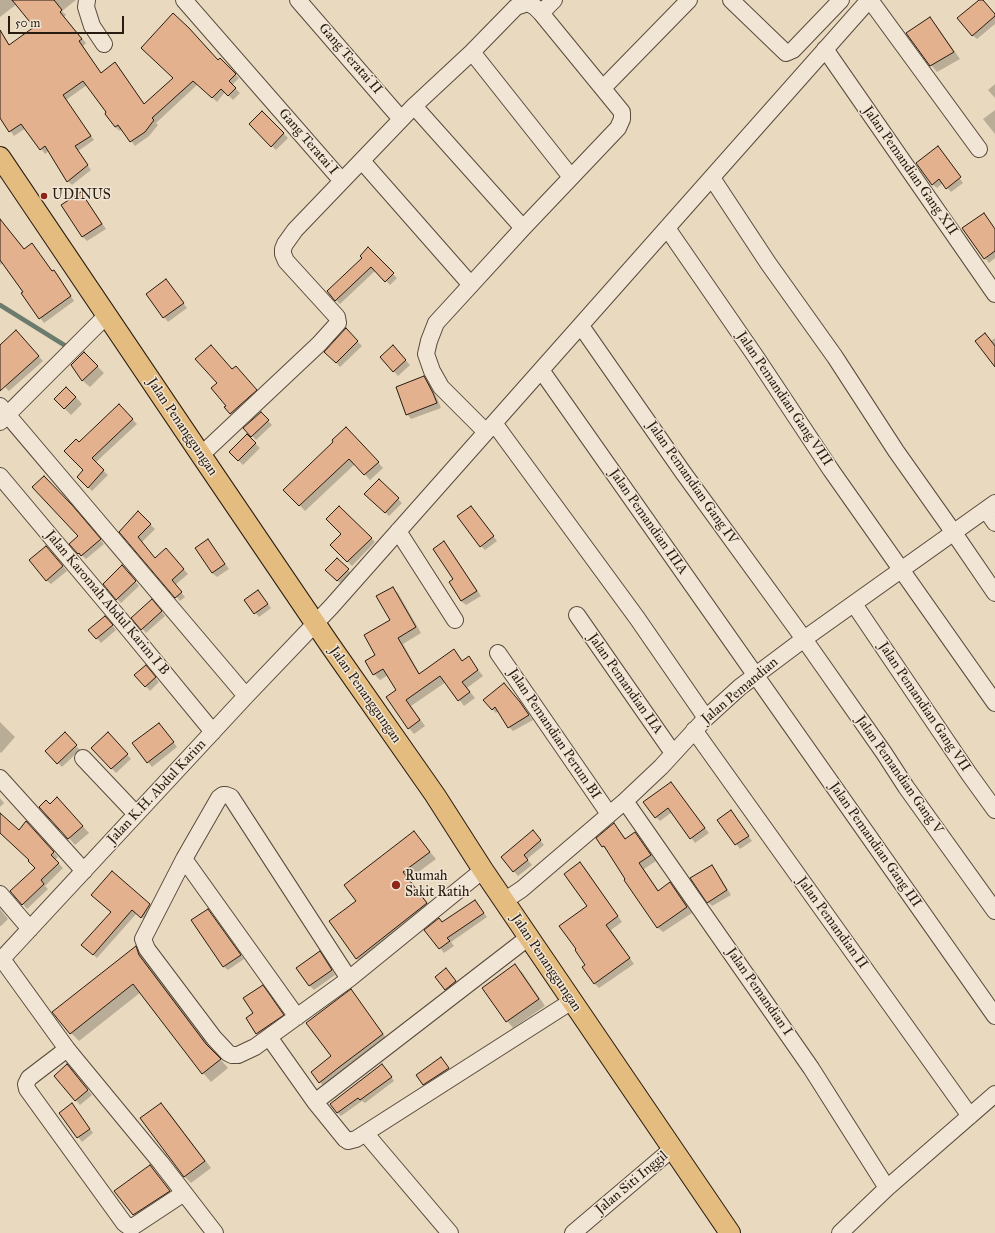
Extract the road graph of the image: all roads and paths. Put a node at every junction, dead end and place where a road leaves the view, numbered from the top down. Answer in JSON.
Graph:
{"nodes":[{"id":1,"x":87,"y":0,"type":"edge"},
{"id":2,"x":184,"y":0,"type":"edge"},
{"id":3,"x":298,"y":0,"type":"edge"},
{"id":4,"x":554,"y":0,"type":"edge"},
{"id":5,"x":689,"y":0,"type":"edge"},
{"id":6,"x":731,"y":0,"type":"edge"},
{"id":7,"x":841,"y":0,"type":"edge"},
{"id":8,"x":870,"y":0,"type":"edge"},
{"id":9,"x":541,"y":13,"type":"junction"},
{"id":10,"x":104,"y":44,"type":"dead end"},
{"id":11,"x":825,"y":49,"type":"junction"},
{"id":12,"x":472,"y":52,"type":"junction"},
{"id":13,"x":603,"y":88,"type":"junction"},
{"id":14,"x":414,"y":106,"type":"junction"},
{"id":15,"x":401,"y":119,"type":"junction"},
{"id":16,"x":979,"y":149,"type":"dead end"},
{"id":17,"x":0,"y":157,"type":"edge"},
{"id":18,"x":362,"y":161,"type":"junction"},
{"id":19,"x":571,"y":177,"type":"junction"},
{"id":20,"x":712,"y":178,"type":"junction"},
{"id":21,"x":342,"y":181,"type":"junction"},
{"id":22,"x":523,"y":228,"type":"junction"},
{"id":23,"x":667,"y":228,"type":"junction"},
{"id":24,"x":471,"y":285,"type":"junction"},
{"id":25,"x":995,"y":294,"type":"edge"},
{"id":26,"x":107,"y":315,"type":"junction"},
{"id":27,"x":581,"y":326,"type":"junction"},
{"id":28,"x":541,"y":370,"type":"junction"},
{"id":29,"x":2,"y":414,"type":"edge"},
{"id":30,"x":490,"y":428,"type":"junction"},
{"id":31,"x":201,"y":455,"type":"junction"},
{"id":32,"x":0,"y":476,"type":"edge"},
{"id":33,"x":990,"y":507,"type":"edge"},
{"id":34,"x":995,"y":523,"type":"edge"},
{"id":35,"x":398,"y":531,"type":"junction"},
{"id":36,"x":954,"y":533,"type":"junction"},
{"id":37,"x":901,"y":570,"type":"junction"},
{"id":38,"x":995,"y":592,"type":"edge"},
{"id":39,"x":854,"y":604,"type":"junction"},
{"id":40,"x":577,"y":615,"type":"dead end"},
{"id":41,"x":455,"y":620,"type":"dead end"},
{"id":42,"x":316,"y":624,"type":"junction"},
{"id":43,"x":804,"y":639,"type":"junction"},
{"id":44,"x":498,"y":653,"type":"dead end"},
{"id":45,"x":756,"y":675,"type":"junction"},
{"id":46,"x":246,"y":696,"type":"junction"},
{"id":47,"x":995,"y":703,"type":"edge"},
{"id":48,"x":706,"y":718,"type":"junction"},
{"id":49,"x":694,"y":730,"type":"junction"},
{"id":50,"x":213,"y":732,"type":"junction"},
{"id":51,"x":673,"y":753,"type":"junction"},
{"id":52,"x":82,"y":758,"type":"dead end"},
{"id":53,"x":0,"y":778,"type":"edge"},
{"id":54,"x":625,"y":801,"type":"junction"},
{"id":55,"x":995,"y":810,"type":"edge"},
{"id":56,"x":136,"y":814,"type":"junction"},
{"id":57,"x":609,"y":814,"type":"junction"},
{"id":58,"x":184,"y":859,"type":"junction"},
{"id":59,"x":483,"y":870,"type":"junction"},
{"id":60,"x":84,"y":871,"type":"junction"},
{"id":61,"x":0,"y":894,"type":"edge"},
{"id":62,"x":504,"y":901,"type":"junction"},
{"id":63,"x":995,"y":911,"type":"edge"},
{"id":64,"x":30,"y":929,"type":"junction"},
{"id":65,"x":529,"y":937,"type":"junction"},
{"id":66,"x":1,"y":960,"type":"edge"},
{"id":67,"x":349,"y":979,"type":"junction"},
{"id":68,"x":572,"y":1001,"type":"junction"},
{"id":69,"x":995,"y":1016,"type":"edge"},
{"id":70,"x":297,"y":1017,"type":"junction"},
{"id":71,"x":270,"y":1037,"type":"junction"},
{"id":72,"x":67,"y":1049,"type":"junction"},
{"id":73,"x":995,"y":1094,"type":"edge"},
{"id":74,"x":315,"y":1102,"type":"junction"},
{"id":75,"x":970,"y":1116,"type":"junction"},
{"id":76,"x":366,"y":1134,"type":"junction"},
{"id":77,"x":672,"y":1149,"type":"junction"},
{"id":78,"x":887,"y":1188,"type":"junction"},
{"id":79,"x":184,"y":1193,"type":"junction"},
{"id":80,"x":215,"y":1233,"type":"edge"},
{"id":81,"x":450,"y":1233,"type":"edge"},
{"id":82,"x":573,"y":1233,"type":"edge"},
{"id":83,"x":730,"y":1233,"type":"edge"},
{"id":84,"x":840,"y":1233,"type":"edge"}],
"edges":[{"from":1,"to":10,"type":"street"},
{"from":2,"to":21,"type":"street","name":"Gang Teratai I"},
{"from":3,"to":15,"type":"street","name":"Gang Teratai II"},
{"from":4,"to":9,"type":"street"},
{"from":5,"to":13,"type":"street"},
{"from":6,"to":7,"type":"street"},
{"from":8,"to":11,"type":"street","name":"Jalan K.H. Abdul Karim"},
{"from":8,"to":16,"type":"street"},
{"from":9,"to":12,"type":"street"},
{"from":9,"to":13,"type":"street"},
{"from":11,"to":20,"type":"street","name":"Jalan K.H. Abdul Karim"},
{"from":11,"to":25,"type":"street","name":"Jalan Pemandian Gang XII"},
{"from":12,"to":14,"type":"street"},
{"from":12,"to":19,"type":"street"},
{"from":13,"to":19,"type":"street"},
{"from":14,"to":15,"type":"street"},
{"from":14,"to":22,"type":"street"},
{"from":15,"to":18,"type":"street"},
{"from":17,"to":26,"type":"main road","name":"Jalan Penanggungan"},
{"from":18,"to":21,"type":"street"},
{"from":18,"to":24,"type":"street"},
{"from":19,"to":22,"type":"street"},
{"from":20,"to":23,"type":"street","name":"Jalan K.H. Abdul Karim"},
{"from":20,"to":36,"type":"street"},
{"from":21,"to":31,"type":"street","name":"Gang Teratai I"},
{"from":22,"to":24,"type":"street"},
{"from":23,"to":27,"type":"street","name":"Jalan K.H. Abdul Karim"},
{"from":23,"to":37,"type":"street","name":"Jalan Pemandian Gang VIII"},
{"from":24,"to":30,"type":"street"},
{"from":26,"to":29,"type":"street"},
{"from":26,"to":31,"type":"main road","name":"Jalan Penanggungan"},
{"from":27,"to":28,"type":"street","name":"Jalan K.H. Abdul Karim"},
{"from":27,"to":43,"type":"street","name":"Jalan Pemandian Gang IV"},
{"from":28,"to":30,"type":"street","name":"Jalan K.H. Abdul Karim"},
{"from":28,"to":45,"type":"street","name":"Jalan Pemandian IIIA"},
{"from":29,"to":46,"type":"street"},
{"from":30,"to":35,"type":"street","name":"Jalan K.H. Abdul Karim"},
{"from":30,"to":48,"type":"street"},
{"from":31,"to":42,"type":"main road","name":"Jalan Penanggungan"},
{"from":32,"to":50,"type":"street","name":"Jalan Karomah Abdul Karim I B"},
{"from":33,"to":34,"type":"street"},
{"from":33,"to":36,"type":"street","name":"Jalan Pemandian"},
{"from":35,"to":41,"type":"street"},
{"from":35,"to":42,"type":"street","name":"Jalan K.H. Abdul Karim"},
{"from":36,"to":37,"type":"street","name":"Jalan Pemandian"},
{"from":36,"to":38,"type":"street"},
{"from":37,"to":39,"type":"street","name":"Jalan Pemandian"},
{"from":37,"to":47,"type":"street","name":"Jalan Pemandian Gang VIII"},
{"from":39,"to":43,"type":"street","name":"Jalan Pemandian"},
{"from":39,"to":55,"type":"street","name":"Jalan Pemandian Gang VII"},
{"from":40,"to":51,"type":"street","name":"Jalan Pemandian IIA"},
{"from":42,"to":46,"type":"street","name":"Jalan K.H. Abdul Karim"},
{"from":42,"to":59,"type":"main road","name":"Jalan Penanggungan"},
{"from":43,"to":45,"type":"street","name":"Jalan Pemandian"},
{"from":43,"to":63,"type":"street","name":"Jalan Pemandian Gang V"},
{"from":44,"to":57,"type":"street","name":"Jalan Pemandian Perum BI"},
{"from":45,"to":48,"type":"street","name":"Jalan Pemandian"},
{"from":45,"to":69,"type":"street","name":"Jalan Pemandian Gang III"},
{"from":46,"to":50,"type":"street","name":"Jalan K.H. Abdul Karim"},
{"from":48,"to":49,"type":"street","name":"Jalan Pemandian"},
{"from":49,"to":51,"type":"street","name":"Jalan Pemandian"},
{"from":49,"to":75,"type":"street","name":"Jalan Pemandian II"},
{"from":50,"to":56,"type":"street","name":"Jalan K.H. Abdul Karim"},
{"from":51,"to":54,"type":"street","name":"Jalan Pemandian"},
{"from":52,"to":56,"type":"street"},
{"from":53,"to":60,"type":"street"},
{"from":54,"to":57,"type":"street","name":"Jalan Pemandian"},
{"from":54,"to":78,"type":"street","name":"Jalan Pemandian I"},
{"from":56,"to":60,"type":"street","name":"Jalan K.H. Abdul Karim"},
{"from":57,"to":62,"type":"street","name":"Jalan Pemandian"},
{"from":58,"to":67,"type":"street"},
{"from":58,"to":70,"type":"street"},
{"from":58,"to":71,"type":"street"},
{"from":59,"to":62,"type":"main road","name":"Jalan Penanggungan"},
{"from":59,"to":67,"type":"street"},
{"from":60,"to":64,"type":"street","name":"Jalan K.H. Abdul Karim"},
{"from":61,"to":64,"type":"street"},
{"from":62,"to":65,"type":"main road","name":"Jalan Penanggungan"},
{"from":64,"to":66,"type":"street","name":"Jalan K.H. Abdul Karim"},
{"from":65,"to":68,"type":"main road","name":"Jalan Penanggungan"},
{"from":65,"to":74,"type":"street"},
{"from":66,"to":72,"type":"street"},
{"from":67,"to":70,"type":"street"},
{"from":68,"to":76,"type":"street"},
{"from":68,"to":77,"type":"main road","name":"Jalan Penanggungan"},
{"from":70,"to":71,"type":"street"},
{"from":71,"to":74,"type":"street"},
{"from":72,"to":79,"type":"street"},
{"from":72,"to":79,"type":"street"},
{"from":73,"to":75,"type":"street"},
{"from":74,"to":76,"type":"street"},
{"from":75,"to":78,"type":"street"},
{"from":76,"to":81,"type":"street"},
{"from":77,"to":82,"type":"street","name":"Jalan Siti Inggil"},
{"from":77,"to":83,"type":"main road","name":"Jalan Penanggungan"},
{"from":78,"to":84,"type":"street"},
{"from":79,"to":80,"type":"street"}]}
